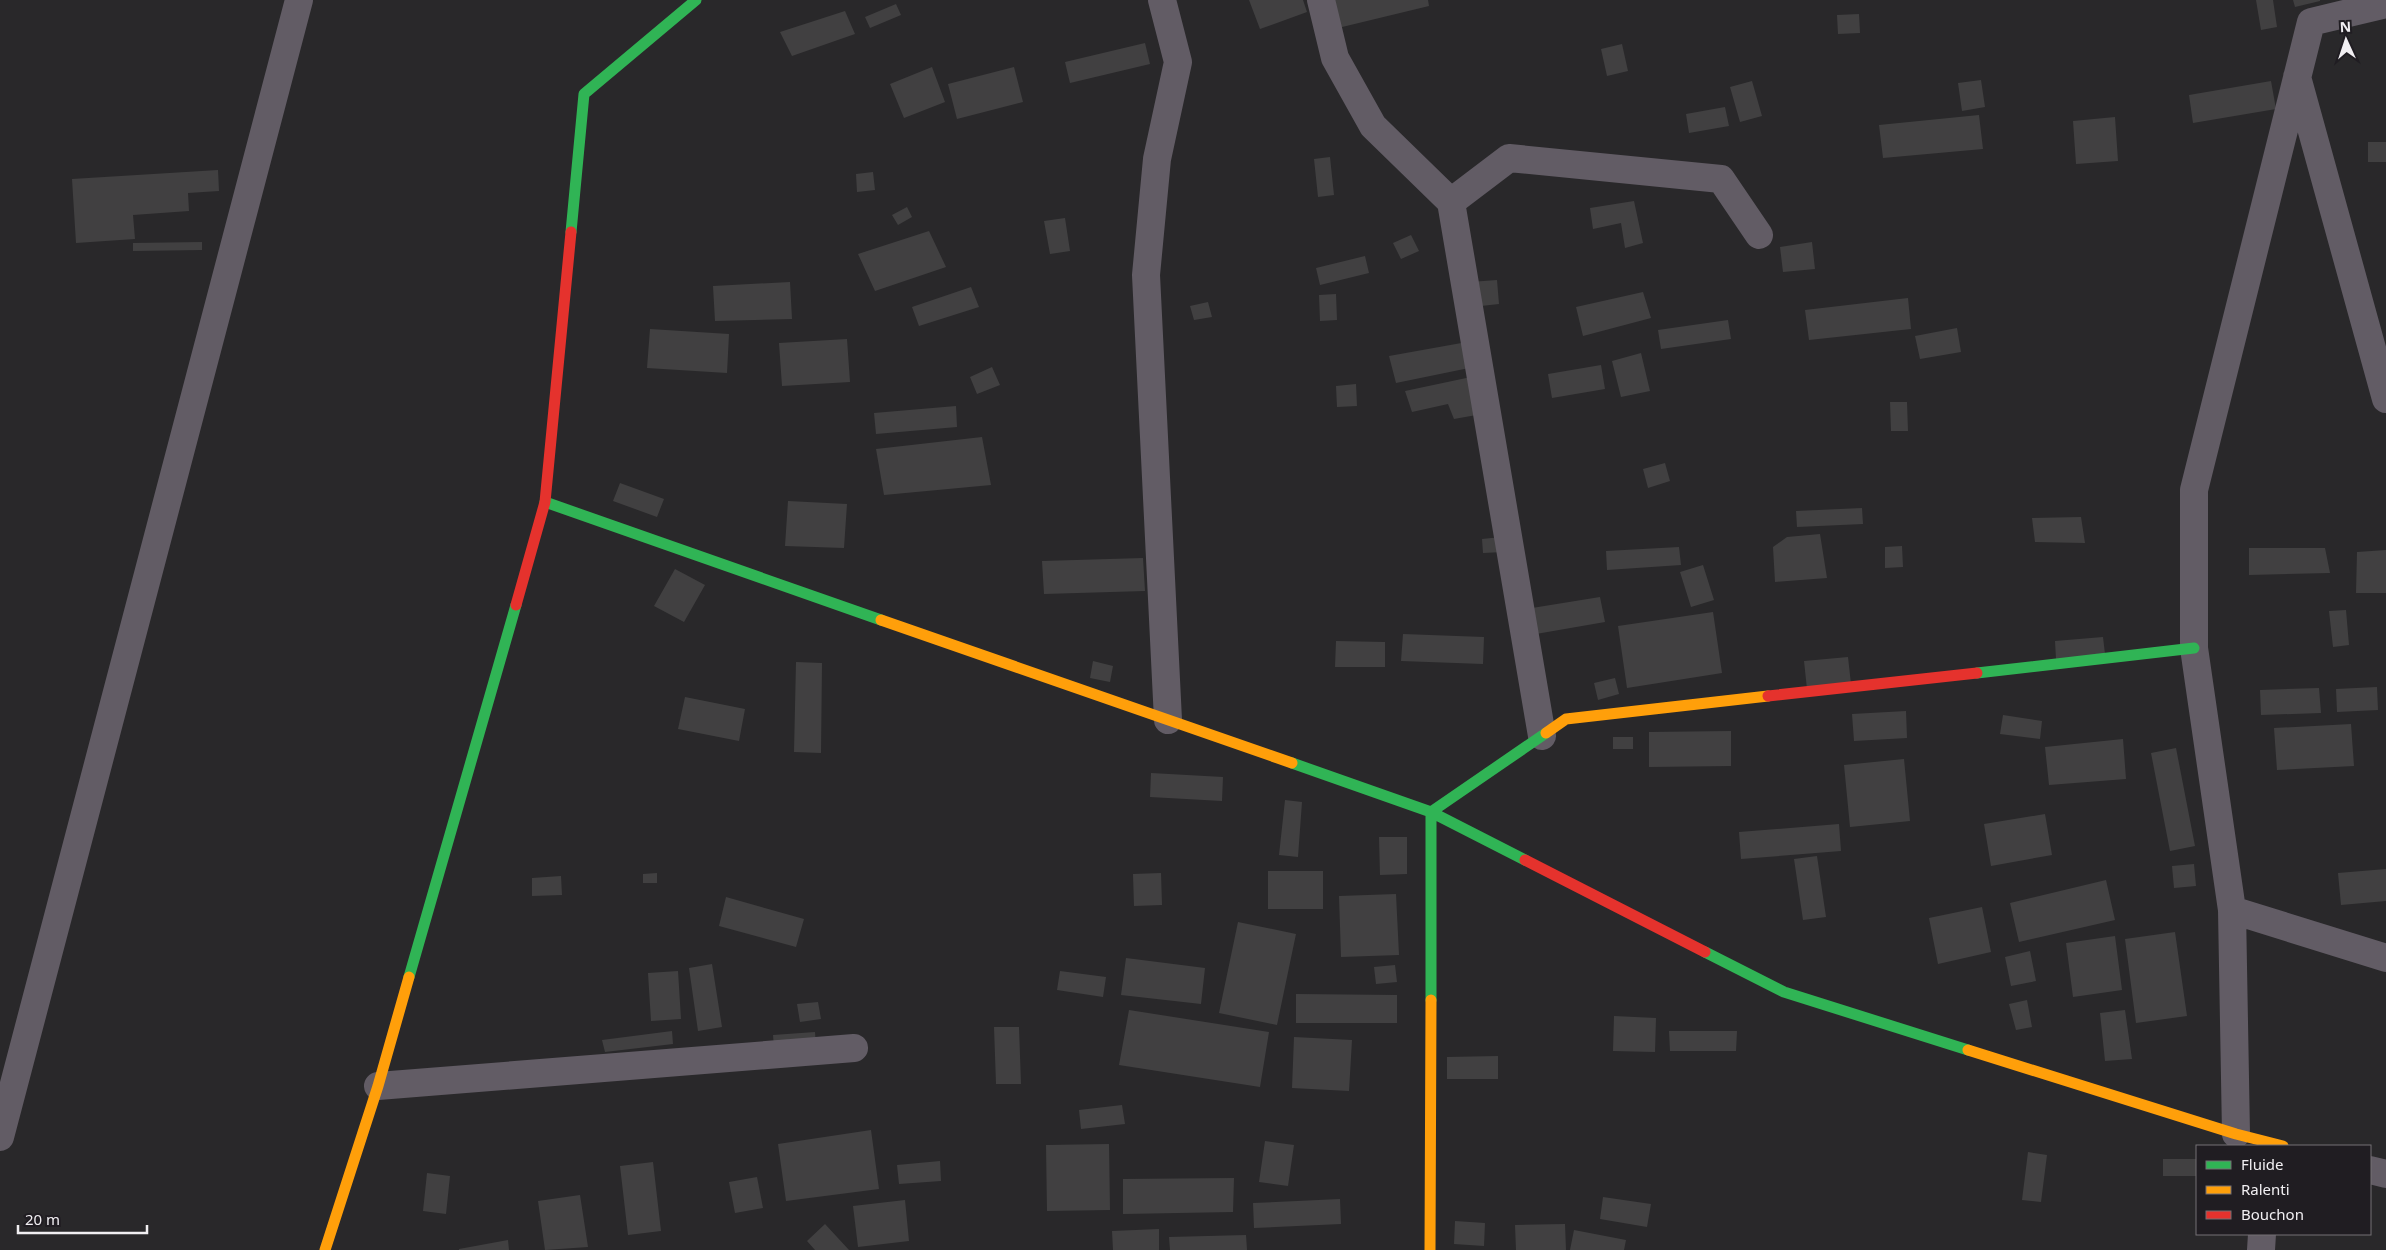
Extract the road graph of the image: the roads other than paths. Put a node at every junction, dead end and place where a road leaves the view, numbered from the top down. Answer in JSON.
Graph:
{"nodes":[{"id":1,"x":299,"y":0,"type":"edge"},
{"id":2,"x":696,"y":0,"type":"edge"},
{"id":3,"x":1162,"y":0,"type":"edge"},
{"id":4,"x":1321,"y":0,"type":"edge"},
{"id":5,"x":2386,"y":4,"type":"edge"},
{"id":6,"x":2296,"y":75,"type":"junction"},
{"id":7,"x":1451,"y":202,"type":"junction"},
{"id":8,"x":1759,"y":235,"type":"dead end"},
{"id":9,"x":2386,"y":399,"type":"edge"},
{"id":10,"x":545,"y":502,"type":"junction"},
{"id":11,"x":2194,"y":648,"type":"junction"},
{"id":12,"x":1168,"y":720,"type":"junction"},
{"id":13,"x":1542,"y":736,"type":"junction"},
{"id":14,"x":1431,"y":812,"type":"junction"},
{"id":15,"x":2232,"y":910,"type":"junction"},
{"id":16,"x":2386,"y":958,"type":"edge"},
{"id":17,"x":854,"y":1048,"type":"dead end"},
{"id":18,"x":378,"y":1086,"type":"junction"},
{"id":19,"x":2236,"y":1134,"type":"junction"},
{"id":20,"x":0,"y":1138,"type":"edge"},
{"id":21,"x":2273,"y":1145,"type":"edge"},
{"id":22,"x":2371,"y":1170,"type":"edge"},
{"id":23,"x":2386,"y":1174,"type":"edge"},
{"id":24,"x":2262,"y":1235,"type":"edge"},
{"id":25,"x":325,"y":1250,"type":"edge"},
{"id":26,"x":1430,"y":1250,"type":"edge"},
{"id":27,"x":2261,"y":1250,"type":"edge"}],
"edges":[{"from":1,"to":20,"type":"street"},
{"from":2,"to":10,"type":"street"},
{"from":3,"to":12,"type":"street"},
{"from":4,"to":7,"type":"street"},
{"from":5,"to":6,"type":"street"},
{"from":6,"to":9,"type":"street"},
{"from":6,"to":11,"type":"street"},
{"from":7,"to":8,"type":"street"},
{"from":7,"to":13,"type":"street"},
{"from":10,"to":12,"type":"street"},
{"from":10,"to":18,"type":"street"},
{"from":11,"to":13,"type":"street"},
{"from":11,"to":15,"type":"street"},
{"from":12,"to":14,"type":"street"},
{"from":13,"to":14,"type":"street"},
{"from":14,"to":19,"type":"street"},
{"from":14,"to":26,"type":"street"},
{"from":15,"to":16,"type":"street"},
{"from":15,"to":19,"type":"street"},
{"from":17,"to":18,"type":"street"},
{"from":18,"to":25,"type":"street"},
{"from":19,"to":21,"type":"street"},
{"from":22,"to":23,"type":"street"},
{"from":24,"to":27,"type":"street"}]}
